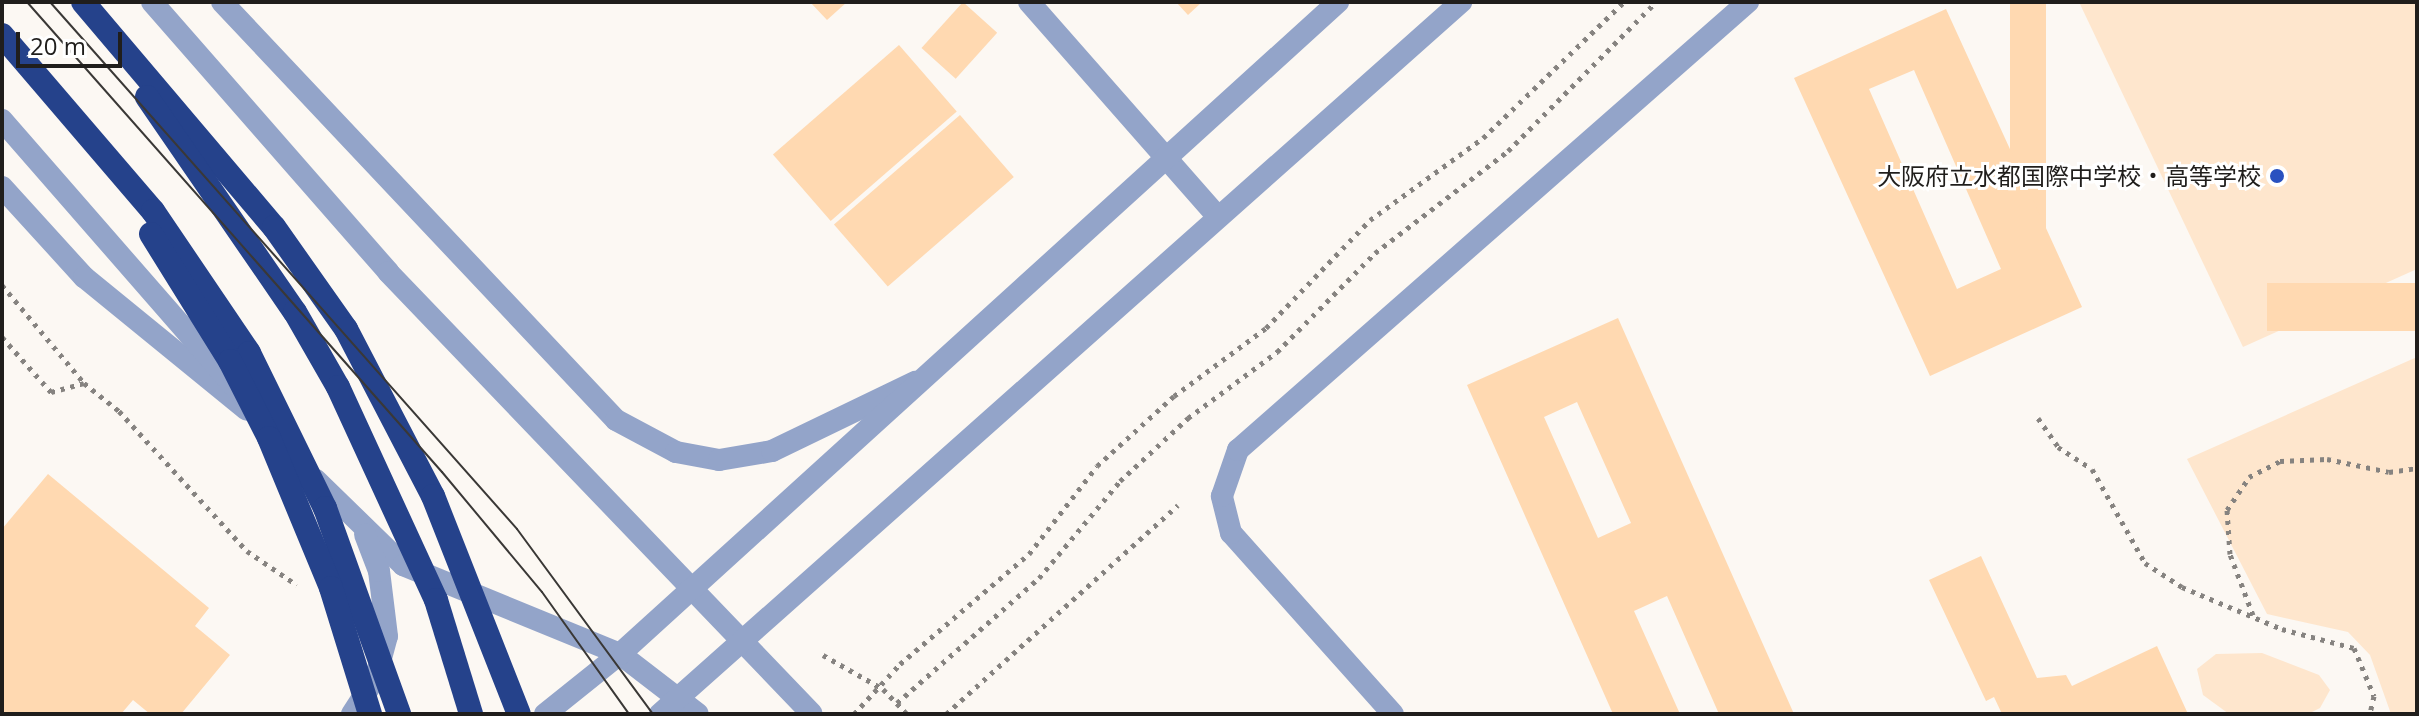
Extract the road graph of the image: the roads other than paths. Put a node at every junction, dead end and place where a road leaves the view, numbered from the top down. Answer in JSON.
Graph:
{"nodes":[{"id":1,"x":76,"y":2,"type":"edge"},
{"id":2,"x":83,"y":2,"type":"edge"},
{"id":3,"x":152,"y":2,"type":"edge"},
{"id":4,"x":222,"y":2,"type":"edge"},
{"id":5,"x":1029,"y":2,"type":"edge"},
{"id":6,"x":1338,"y":2,"type":"edge"},
{"id":7,"x":1461,"y":2,"type":"edge"},
{"id":8,"x":1748,"y":2,"type":"edge"},
{"id":9,"x":2,"y":37,"type":"edge"},
{"id":10,"x":2,"y":120,"type":"edge"},
{"id":11,"x":1164,"y":156,"type":"junction"},
{"id":12,"x":2,"y":187,"type":"edge"},
{"id":13,"x":1216,"y":215,"type":"junction"},
{"id":14,"x":915,"y":382,"type":"junction"},
{"id":15,"x":276,"y":434,"type":"junction"},
{"id":16,"x":365,"y":534,"type":"junction"},
{"id":17,"x":693,"y":585,"type":"junction"},
{"id":18,"x":744,"y":637,"type":"junction"},
{"id":19,"x":620,"y":654,"type":"junction"},
{"id":20,"x":679,"y":697,"type":"junction"},
{"id":21,"x":352,"y":714,"type":"edge"},
{"id":22,"x":370,"y":714,"type":"edge"},
{"id":23,"x":399,"y":714,"type":"edge"},
{"id":24,"x":471,"y":714,"type":"edge"},
{"id":25,"x":519,"y":714,"type":"edge"},
{"id":26,"x":545,"y":714,"type":"edge"},
{"id":27,"x":660,"y":714,"type":"edge"},
{"id":28,"x":698,"y":714,"type":"edge"},
{"id":29,"x":812,"y":714,"type":"edge"},
{"id":30,"x":1393,"y":714,"type":"edge"}],
"edges":[{"from":1,"to":24,"type":"highway"},
{"from":2,"to":25,"type":"highway"},
{"from":3,"to":17,"type":"street"},
{"from":4,"to":14,"type":"street"},
{"from":5,"to":11,"type":"street"},
{"from":6,"to":11,"type":"street"},
{"from":7,"to":13,"type":"street"},
{"from":8,"to":30,"type":"street"},
{"from":9,"to":22,"type":"highway"},
{"from":9,"to":23,"type":"highway"},
{"from":10,"to":15,"type":"street"},
{"from":11,"to":13,"type":"street"},
{"from":11,"to":14,"type":"street"},
{"from":12,"to":15,"type":"street"},
{"from":13,"to":18,"type":"street"},
{"from":14,"to":17,"type":"street"},
{"from":15,"to":16,"type":"street"},
{"from":16,"to":19,"type":"street"},
{"from":16,"to":21,"type":"street"},
{"from":17,"to":18,"type":"street"},
{"from":17,"to":19,"type":"street"},
{"from":18,"to":20,"type":"street"},
{"from":18,"to":29,"type":"street"},
{"from":19,"to":20,"type":"street"},
{"from":19,"to":26,"type":"street"},
{"from":20,"to":27,"type":"street"},
{"from":20,"to":28,"type":"street"}]}
